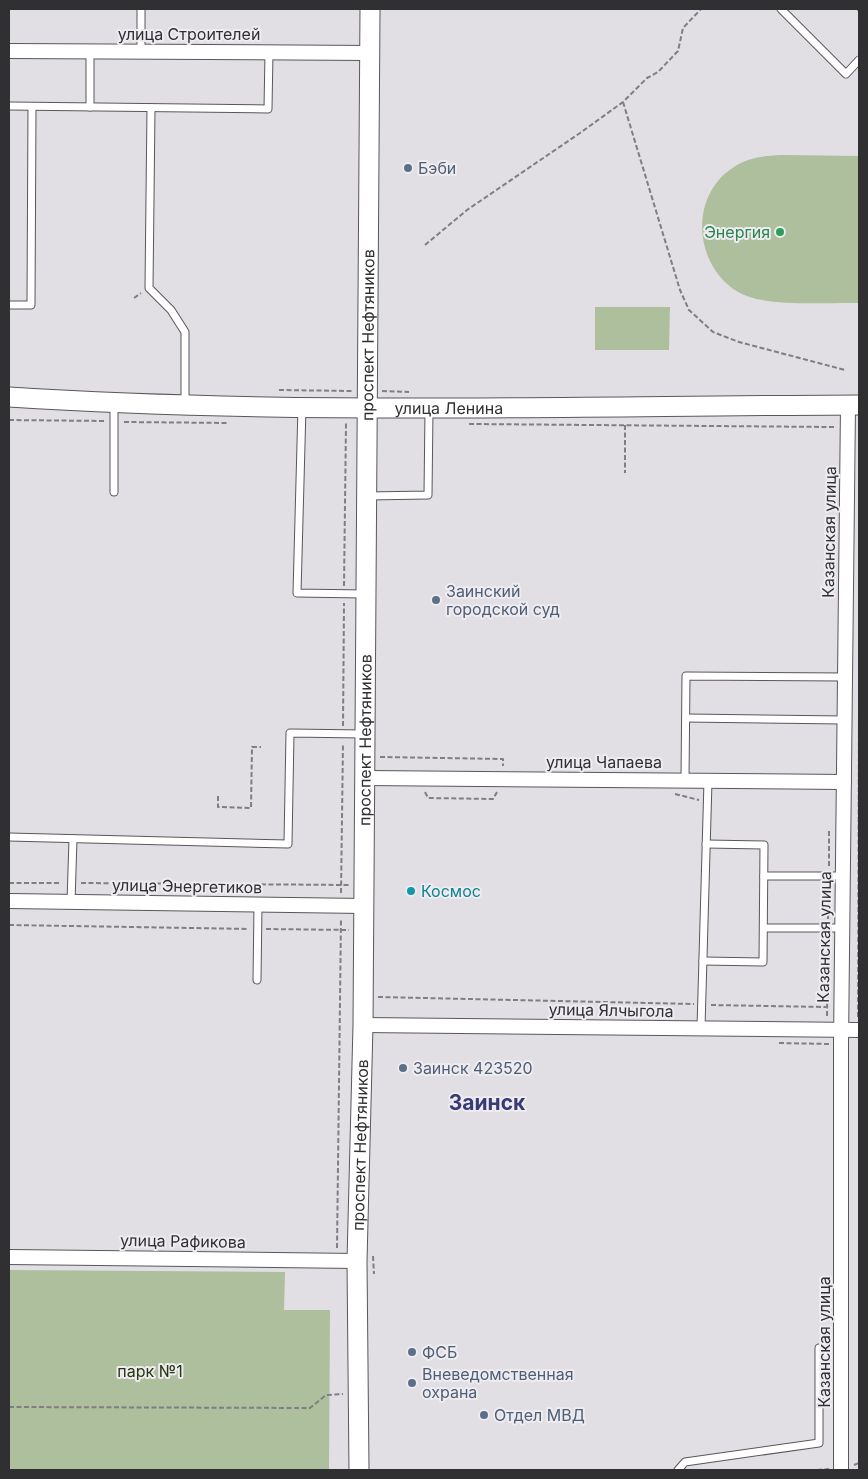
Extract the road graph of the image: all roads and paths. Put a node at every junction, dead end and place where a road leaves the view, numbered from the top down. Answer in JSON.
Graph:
{"nodes":[{"id":1,"x":141,"y":9,"type":"edge"},
{"id":2,"x":370,"y":9,"type":"edge"},
{"id":3,"x":700,"y":9,"type":"edge"},
{"id":4,"x":780,"y":9,"type":"edge"},
{"id":5,"x":9,"y":51,"type":"edge"},
{"id":6,"x":90,"y":51,"type":"junction"},
{"id":7,"x":141,"y":52,"type":"junction"},
{"id":8,"x":269,"y":52,"type":"junction"},
{"id":9,"x":370,"y":53,"type":"junction"},
{"id":10,"x":859,"y":60,"type":"edge"},
{"id":11,"x":623,"y":102,"type":"junction"},
{"id":12,"x":9,"y":106,"type":"edge"},
{"id":13,"x":32,"y":107,"type":"junction"},
{"id":14,"x":90,"y":107,"type":"junction"},
{"id":15,"x":151,"y":108,"type":"junction"},
{"id":16,"x":425,"y":246,"type":"dead end"},
{"id":17,"x":9,"y":305,"type":"edge"},
{"id":18,"x":845,"y":370,"type":"dead end"},
{"id":19,"x":9,"y":397,"type":"edge"},
{"id":20,"x":185,"y":405,"type":"junction"},
{"id":21,"x":854,"y":405,"type":"edge"},
{"id":22,"x":302,"y":406,"type":"junction"},
{"id":23,"x":429,"y":407,"type":"junction"},
{"id":24,"x":114,"y":413,"type":"junction"},
{"id":25,"x":367,"y":415,"type":"junction"},
{"id":26,"x":9,"y":420,"type":"edge"},
{"id":27,"x":233,"y":423,"type":"dead end"},
{"id":28,"x":337,"y":424,"type":"dead end"},
{"id":29,"x":346,"y":424,"type":"junction"},
{"id":30,"x":467,"y":424,"type":"dead end"},
{"id":31,"x":625,"y":425,"type":"junction"},
{"id":32,"x":848,"y":427,"type":"junction"},
{"id":33,"x":626,"y":472,"type":"dead end"},
{"id":34,"x":114,"y":492,"type":"dead end"},
{"id":35,"x":366,"y":496,"type":"junction"},
{"id":36,"x":344,"y":594,"type":"junction"},
{"id":37,"x":366,"y":594,"type":"junction"},
{"id":38,"x":845,"y":677,"type":"junction"},
{"id":39,"x":859,"y":710,"type":"edge"},
{"id":40,"x":686,"y":718,"type":"junction"},
{"id":41,"x":844,"y":720,"type":"junction"},
{"id":42,"x":343,"y":734,"type":"junction"},
{"id":43,"x":365,"y":734,"type":"junction"},
{"id":44,"x":261,"y":746,"type":"dead end"},
{"id":45,"x":380,"y":757,"type":"dead end"},
{"id":46,"x":503,"y":769,"type":"dead end"},
{"id":47,"x":365,"y":778,"type":"junction"},
{"id":48,"x":685,"y":780,"type":"junction"},
{"id":49,"x":708,"y":781,"type":"junction"},
{"id":50,"x":844,"y":782,"type":"junction"},
{"id":51,"x":416,"y":792,"type":"dead end"},
{"id":52,"x":498,"y":792,"type":"dead end"},
{"id":53,"x":672,"y":794,"type":"dead end"},
{"id":54,"x":218,"y":796,"type":"dead end"},
{"id":55,"x":707,"y":801,"type":"junction"},
{"id":56,"x":9,"y":837,"type":"edge"},
{"id":57,"x":73,"y":839,"type":"junction"},
{"id":58,"x":706,"y":844,"type":"junction"},
{"id":59,"x":764,"y":876,"type":"junction"},
{"id":60,"x":843,"y":876,"type":"junction"},
{"id":61,"x":9,"y":883,"type":"edge"},
{"id":62,"x":71,"y":883,"type":"junction"},
{"id":63,"x":341,"y":885,"type":"junction"},
{"id":64,"x":364,"y":885,"type":"junction"},
{"id":65,"x":9,"y":901,"type":"edge"},
{"id":66,"x":71,"y":902,"type":"junction"},
{"id":67,"x":258,"y":905,"type":"junction"},
{"id":68,"x":341,"y":906,"type":"junction"},
{"id":69,"x":364,"y":906,"type":"junction"},
{"id":70,"x":9,"y":925,"type":"edge"},
{"id":71,"x":764,"y":928,"type":"junction"},
{"id":72,"x":842,"y":928,"type":"junction"},
{"id":73,"x":258,"y":929,"type":"junction"},
{"id":74,"x":341,"y":930,"type":"junction"},
{"id":75,"x":364,"y":930,"type":"junction"},
{"id":76,"x":703,"y":961,"type":"junction"},
{"id":77,"x":257,"y":980,"type":"dead end"},
{"id":78,"x":378,"y":998,"type":"dead end"},
{"id":79,"x":702,"y":1004,"type":"junction"},
{"id":80,"x":827,"y":1007,"type":"dead end"},
{"id":81,"x":859,"y":1015,"type":"edge"},
{"id":82,"x":363,"y":1025,"type":"junction"},
{"id":83,"x":701,"y":1028,"type":"junction"},
{"id":84,"x":841,"y":1030,"type":"junction"},
{"id":85,"x":859,"y":1030,"type":"edge"},
{"id":86,"x":338,"y":1250,"type":"dead end"},
{"id":87,"x":9,"y":1257,"type":"edge"},
{"id":88,"x":357,"y":1261,"type":"junction"},
{"id":89,"x":820,"y":1348,"type":"dead end"},
{"id":90,"x":358,"y":1392,"type":"junction"},
{"id":91,"x":9,"y":1407,"type":"edge"},
{"id":92,"x":358,"y":1470,"type":"edge"},
{"id":93,"x":678,"y":1470,"type":"edge"},
{"id":94,"x":841,"y":1470,"type":"edge"}],
"edges":[{"from":1,"to":7,"type":"lane"},
{"from":2,"to":9,"type":"main road","name":"проспект Нефтяников"},
{"from":3,"to":11,"type":"path"},
{"from":4,"to":10,"type":"lane"},
{"from":5,"to":6,"type":"street","name":"улица Строителей"},
{"from":6,"to":7,"type":"street","name":"улица Строителей"},
{"from":6,"to":14,"type":"lane"},
{"from":7,"to":8,"type":"street","name":"улица Строителей"},
{"from":8,"to":9,"type":"street","name":"улица Строителей"},
{"from":8,"to":15,"type":"lane"},
{"from":9,"to":25,"type":"main road","name":"проспект Нефтяников"},
{"from":11,"to":16,"type":"path"},
{"from":11,"to":18,"type":"path"},
{"from":12,"to":13,"type":"lane"},
{"from":13,"to":14,"type":"lane"},
{"from":13,"to":17,"type":"lane"},
{"from":14,"to":15,"type":"lane"},
{"from":15,"to":20,"type":"lane"},
{"from":19,"to":24,"type":"main road","name":"улица Ленина"},
{"from":20,"to":22,"type":"main road","name":"улица Ленина"},
{"from":20,"to":24,"type":"main road","name":"улица Ленина"},
{"from":21,"to":23,"type":"main road","name":"улица Ленина"},
{"from":21,"to":32,"type":"street","name":"Казанская улица"},
{"from":22,"to":25,"type":"main road","name":"улица Ленина"},
{"from":22,"to":36,"type":"lane"},
{"from":23,"to":25,"type":"main road","name":"улица Ленина"},
{"from":23,"to":35,"type":"lane"},
{"from":24,"to":26,"type":"path"},
{"from":24,"to":27,"type":"path"},
{"from":24,"to":34,"type":"lane"},
{"from":25,"to":29,"type":"path"},
{"from":25,"to":35,"type":"main road","name":"проспект Нефтяников"},
{"from":28,"to":29,"type":"path"},
{"from":29,"to":36,"type":"path"},
{"from":30,"to":31,"type":"path"},
{"from":31,"to":32,"type":"path"},
{"from":31,"to":33,"type":"path"},
{"from":32,"to":38,"type":"street","name":"Казанская улица"},
{"from":35,"to":37,"type":"main road","name":"проспект Нефтяников"},
{"from":36,"to":37,"type":"lane"},
{"from":36,"to":42,"type":"path"},
{"from":37,"to":43,"type":"main road","name":"проспект Нефтяников"},
{"from":38,"to":40,"type":"lane"},
{"from":38,"to":41,"type":"street","name":"Казанская улица"},
{"from":39,"to":81,"type":"path"},
{"from":40,"to":41,"type":"lane"},
{"from":40,"to":48,"type":"lane"},
{"from":41,"to":50,"type":"street","name":"Казанская улица"},
{"from":42,"to":43,"type":"lane"},
{"from":42,"to":57,"type":"lane"},
{"from":42,"to":63,"type":"path"},
{"from":43,"to":47,"type":"main road","name":"проспект Нефтяников"},
{"from":44,"to":54,"type":"path"},
{"from":45,"to":46,"type":"path"},
{"from":47,"to":48,"type":"street","name":"улица Чапаева"},
{"from":47,"to":64,"type":"main road","name":"проспект Нефтяников"},
{"from":48,"to":49,"type":"street","name":"улица Чапаева"},
{"from":49,"to":50,"type":"street","name":"улица Чапаева"},
{"from":49,"to":55,"type":"lane"},
{"from":50,"to":60,"type":"street","name":"Казанская улица"},
{"from":51,"to":52,"type":"path"},
{"from":53,"to":55,"type":"path"},
{"from":55,"to":58,"type":"lane"},
{"from":56,"to":57,"type":"lane"},
{"from":57,"to":62,"type":"lane"},
{"from":58,"to":59,"type":"lane"},
{"from":58,"to":76,"type":"lane"},
{"from":59,"to":60,"type":"lane"},
{"from":59,"to":71,"type":"lane"},
{"from":60,"to":72,"type":"street","name":"Казанская улица"},
{"from":61,"to":62,"type":"path"},
{"from":62,"to":63,"type":"path"},
{"from":62,"to":66,"type":"lane"},
{"from":63,"to":64,"type":"path"},
{"from":63,"to":68,"type":"path"},
{"from":64,"to":69,"type":"main road","name":"проспект Нефтяников"},
{"from":65,"to":66,"type":"street","name":"улица Энергетиков"},
{"from":66,"to":67,"type":"street","name":"улица Энергетиков"},
{"from":67,"to":68,"type":"street","name":"улица Энергетиков"},
{"from":67,"to":73,"type":"lane"},
{"from":68,"to":69,"type":"street","name":"улица Энергетиков"},
{"from":68,"to":74,"type":"path"},
{"from":69,"to":75,"type":"main road","name":"проспект Нефтяников"},
{"from":70,"to":73,"type":"path"},
{"from":71,"to":72,"type":"lane"},
{"from":71,"to":76,"type":"lane"},
{"from":72,"to":84,"type":"street","name":"Казанская улица"},
{"from":73,"to":74,"type":"path"},
{"from":73,"to":77,"type":"lane"},
{"from":74,"to":75,"type":"path"},
{"from":74,"to":86,"type":"path"},
{"from":75,"to":82,"type":"main road","name":"проспект Нефтяников"},
{"from":76,"to":79,"type":"lane"},
{"from":78,"to":79,"type":"path"},
{"from":79,"to":80,"type":"path"},
{"from":79,"to":83,"type":"lane"},
{"from":81,"to":85,"type":"path"},
{"from":82,"to":83,"type":"street","name":"улица Ялчыгола"},
{"from":82,"to":88,"type":"main road","name":"проспект Нефтяников"},
{"from":83,"to":84,"type":"street","name":"улица Ялчыгола"},
{"from":84,"to":85,"type":"street","name":"улица Ялчыгола"},
{"from":84,"to":94,"type":"street","name":"Казанская улица"},
{"from":87,"to":88,"type":"street","name":"улица Рафикова"},
{"from":88,"to":90,"type":"main road","name":"проспект Нефтяников"},
{"from":89,"to":93,"type":"lane"},
{"from":90,"to":91,"type":"path"},
{"from":90,"to":92,"type":"main road","name":"проспект Нефтяников"}]}
